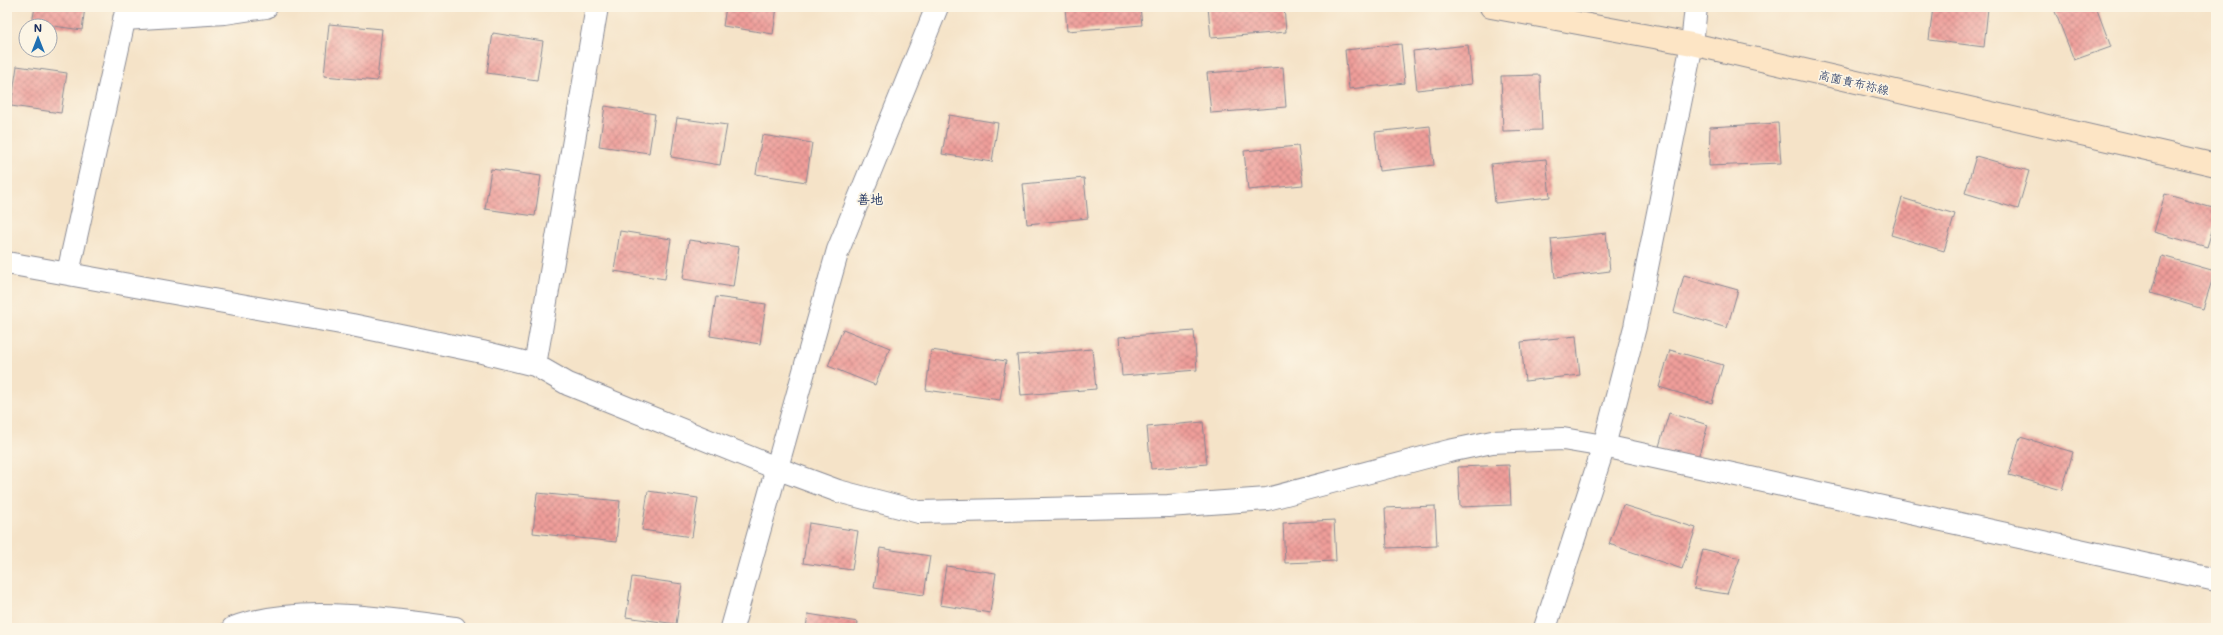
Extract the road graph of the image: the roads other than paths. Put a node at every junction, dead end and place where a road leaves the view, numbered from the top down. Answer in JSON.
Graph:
{"nodes":[{"id":1,"x":266,"y":7,"type":"edge"},
{"id":2,"x":597,"y":7,"type":"edge"},
{"id":3,"x":937,"y":7,"type":"edge"},
{"id":4,"x":1491,"y":7,"type":"edge"},
{"id":5,"x":1696,"y":7,"type":"edge"},
{"id":6,"x":126,"y":13,"type":"edge"},
{"id":7,"x":1692,"y":44,"type":"junction"},
{"id":8,"x":2216,"y":165,"type":"edge"},
{"id":9,"x":7,"y":263,"type":"edge"},
{"id":10,"x":68,"y":273,"type":"junction"},
{"id":11,"x":535,"y":365,"type":"junction"},
{"id":12,"x":1604,"y":446,"type":"junction"},
{"id":13,"x":776,"y":468,"type":"junction"},
{"id":14,"x":2216,"y":580,"type":"edge"},
{"id":15,"x":233,"y":628,"type":"edge"},
{"id":16,"x":455,"y":628,"type":"edge"},
{"id":17,"x":732,"y":628,"type":"edge"},
{"id":18,"x":1544,"y":628,"type":"edge"}],
"edges":[{"from":1,"to":6,"type":"street"},
{"from":2,"to":11,"type":"street"},
{"from":3,"to":13,"type":"street"},
{"from":4,"to":7,"type":"main road","name":"高薗貴布祢線"},
{"from":5,"to":7,"type":"street"},
{"from":6,"to":10,"type":"street"},
{"from":7,"to":8,"type":"main road","name":"高薗貴布祢線"},
{"from":7,"to":12,"type":"street"},
{"from":9,"to":10,"type":"street"},
{"from":10,"to":11,"type":"street"},
{"from":11,"to":13,"type":"street"},
{"from":12,"to":13,"type":"street"},
{"from":12,"to":14,"type":"street"},
{"from":12,"to":18,"type":"street"},
{"from":13,"to":17,"type":"street"},
{"from":15,"to":16,"type":"street"}]}
